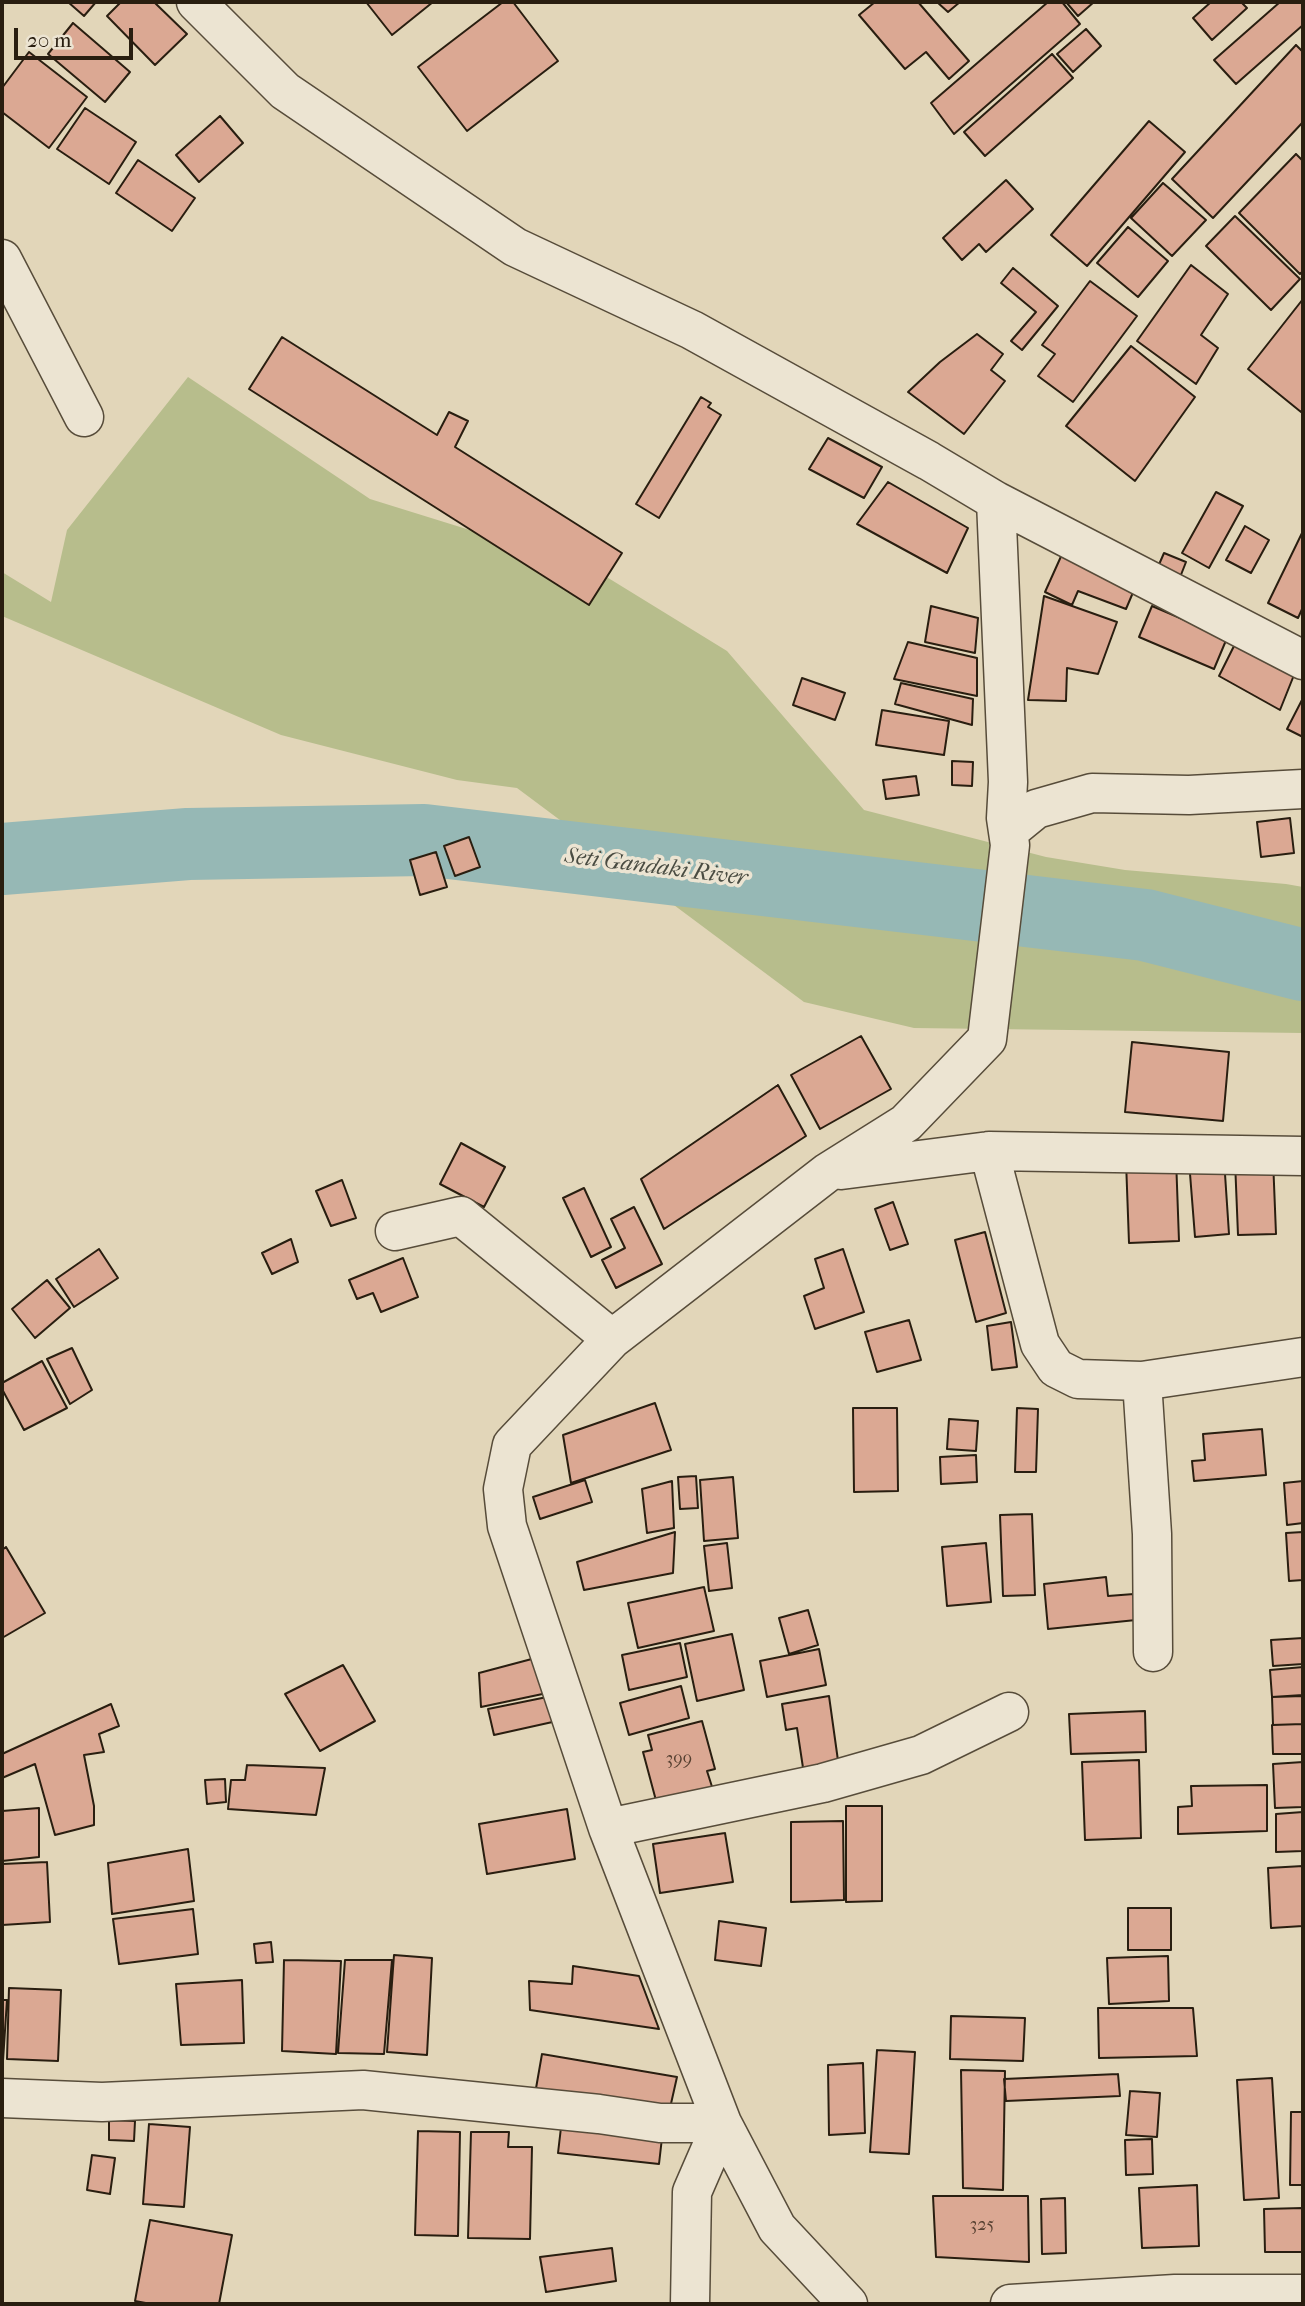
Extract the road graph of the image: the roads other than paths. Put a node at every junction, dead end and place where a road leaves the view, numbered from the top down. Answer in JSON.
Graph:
{"nodes":[{"id":1,"x":196,"y":2,"type":"edge"},
{"id":2,"x":2,"y":259,"type":"edge"},
{"id":3,"x":84,"y":417,"type":"dead end"},
{"id":4,"x":996,"y":501,"type":"junction"},
{"id":5,"x":1303,"y":660,"type":"edge"},
{"id":6,"x":1303,"y":789,"type":"edge"},
{"id":7,"x":1009,"y":838,"type":"junction"},
{"id":8,"x":989,"y":1151,"type":"junction"},
{"id":9,"x":1303,"y":1156,"type":"edge"},
{"id":10,"x":828,"y":1171,"type":"junction"},
{"id":11,"x":395,"y":1231,"type":"dead end"},
{"id":12,"x":612,"y":1339,"type":"junction"},
{"id":13,"x":1303,"y":1357,"type":"edge"},
{"id":14,"x":1142,"y":1381,"type":"junction"},
{"id":15,"x":1153,"y":1652,"type":"dead end"},
{"id":16,"x":1009,"y":1712,"type":"dead end"},
{"id":17,"x":608,"y":1828,"type":"junction"},
{"id":18,"x":2,"y":2098,"type":"edge"},
{"id":19,"x":722,"y":2123,"type":"junction"},
{"id":20,"x":1303,"y":2294,"type":"edge"},
{"id":21,"x":1175,"y":2299,"type":"edge"},
{"id":22,"x":690,"y":2304,"type":"edge"},
{"id":23,"x":848,"y":2304,"type":"edge"},
{"id":24,"x":1010,"y":2304,"type":"edge"}],
"edges":[{"from":1,"to":4,"type":"street"},
{"from":2,"to":3,"type":"street"},
{"from":4,"to":5,"type":"street"},
{"from":4,"to":7,"type":"street"},
{"from":6,"to":7,"type":"street"},
{"from":7,"to":10,"type":"street"},
{"from":8,"to":9,"type":"street"},
{"from":8,"to":10,"type":"street"},
{"from":8,"to":14,"type":"street"},
{"from":10,"to":12,"type":"street"},
{"from":11,"to":12,"type":"street"},
{"from":12,"to":17,"type":"street"},
{"from":13,"to":14,"type":"street"},
{"from":14,"to":15,"type":"street"},
{"from":16,"to":17,"type":"street"},
{"from":17,"to":19,"type":"street"},
{"from":18,"to":19,"type":"street"},
{"from":19,"to":22,"type":"street"},
{"from":19,"to":23,"type":"street"},
{"from":20,"to":21,"type":"street"},
{"from":21,"to":24,"type":"street"}]}
